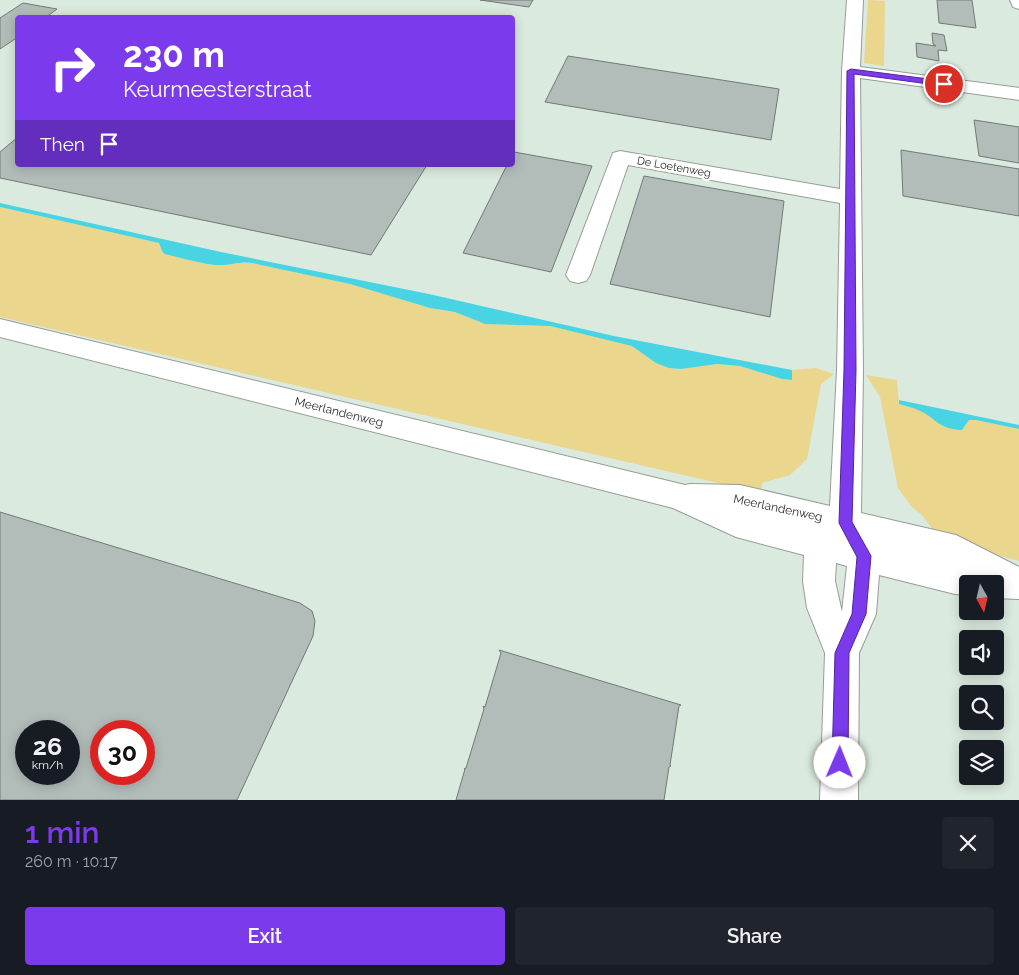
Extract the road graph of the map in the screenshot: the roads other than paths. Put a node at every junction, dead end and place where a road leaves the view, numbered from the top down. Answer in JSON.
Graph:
{"nodes":[{"id":1,"x":854,"y":0,"type":"edge"},
{"id":2,"x":1018,"y":0,"type":"edge"},
{"id":3,"x":1019,"y":4,"type":"edge"},
{"id":4,"x":851,"y":71,"type":"junction"},
{"id":5,"x":1019,"y":94,"type":"edge"},
{"id":6,"x":851,"y":198,"type":"junction"},
{"id":7,"x":578,"y":275,"type":"dead end"},
{"id":8,"x":0,"y":328,"type":"edge"},
{"id":9,"x":678,"y":496,"type":"junction"},
{"id":10,"x":845,"y":523,"type":"junction"},
{"id":11,"x":820,"y":544,"type":"junction"},
{"id":12,"x":864,"y":556,"type":"junction"},
{"id":13,"x":1018,"y":583,"type":"edge"},
{"id":14,"x":842,"y":653,"type":"junction"},
{"id":15,"x":840,"y":800,"type":"edge"}],
"edges":[{"from":1,"to":4,"type":"street"},
{"from":2,"to":3,"type":"street"},
{"from":4,"to":5,"type":"street"},
{"from":4,"to":6,"type":"street"},
{"from":6,"to":7,"type":"street","name":"De Loetenweg"},
{"from":6,"to":10,"type":"street"},
{"from":8,"to":9,"type":"street","name":"Meerlandenweg"},
{"from":9,"to":10,"type":"street","name":"Meerlandenweg"},
{"from":9,"to":11,"type":"street","name":"Meerlandenweg"},
{"from":10,"to":11,"type":"street"},
{"from":10,"to":12,"type":"street"},
{"from":10,"to":13,"type":"street","name":"Meerlandenweg"},
{"from":11,"to":12,"type":"street","name":"Meerlandenweg"},
{"from":11,"to":14,"type":"street"},
{"from":12,"to":13,"type":"street","name":"Meerlandenweg"},
{"from":12,"to":14,"type":"street"},
{"from":14,"to":15,"type":"street"}]}
